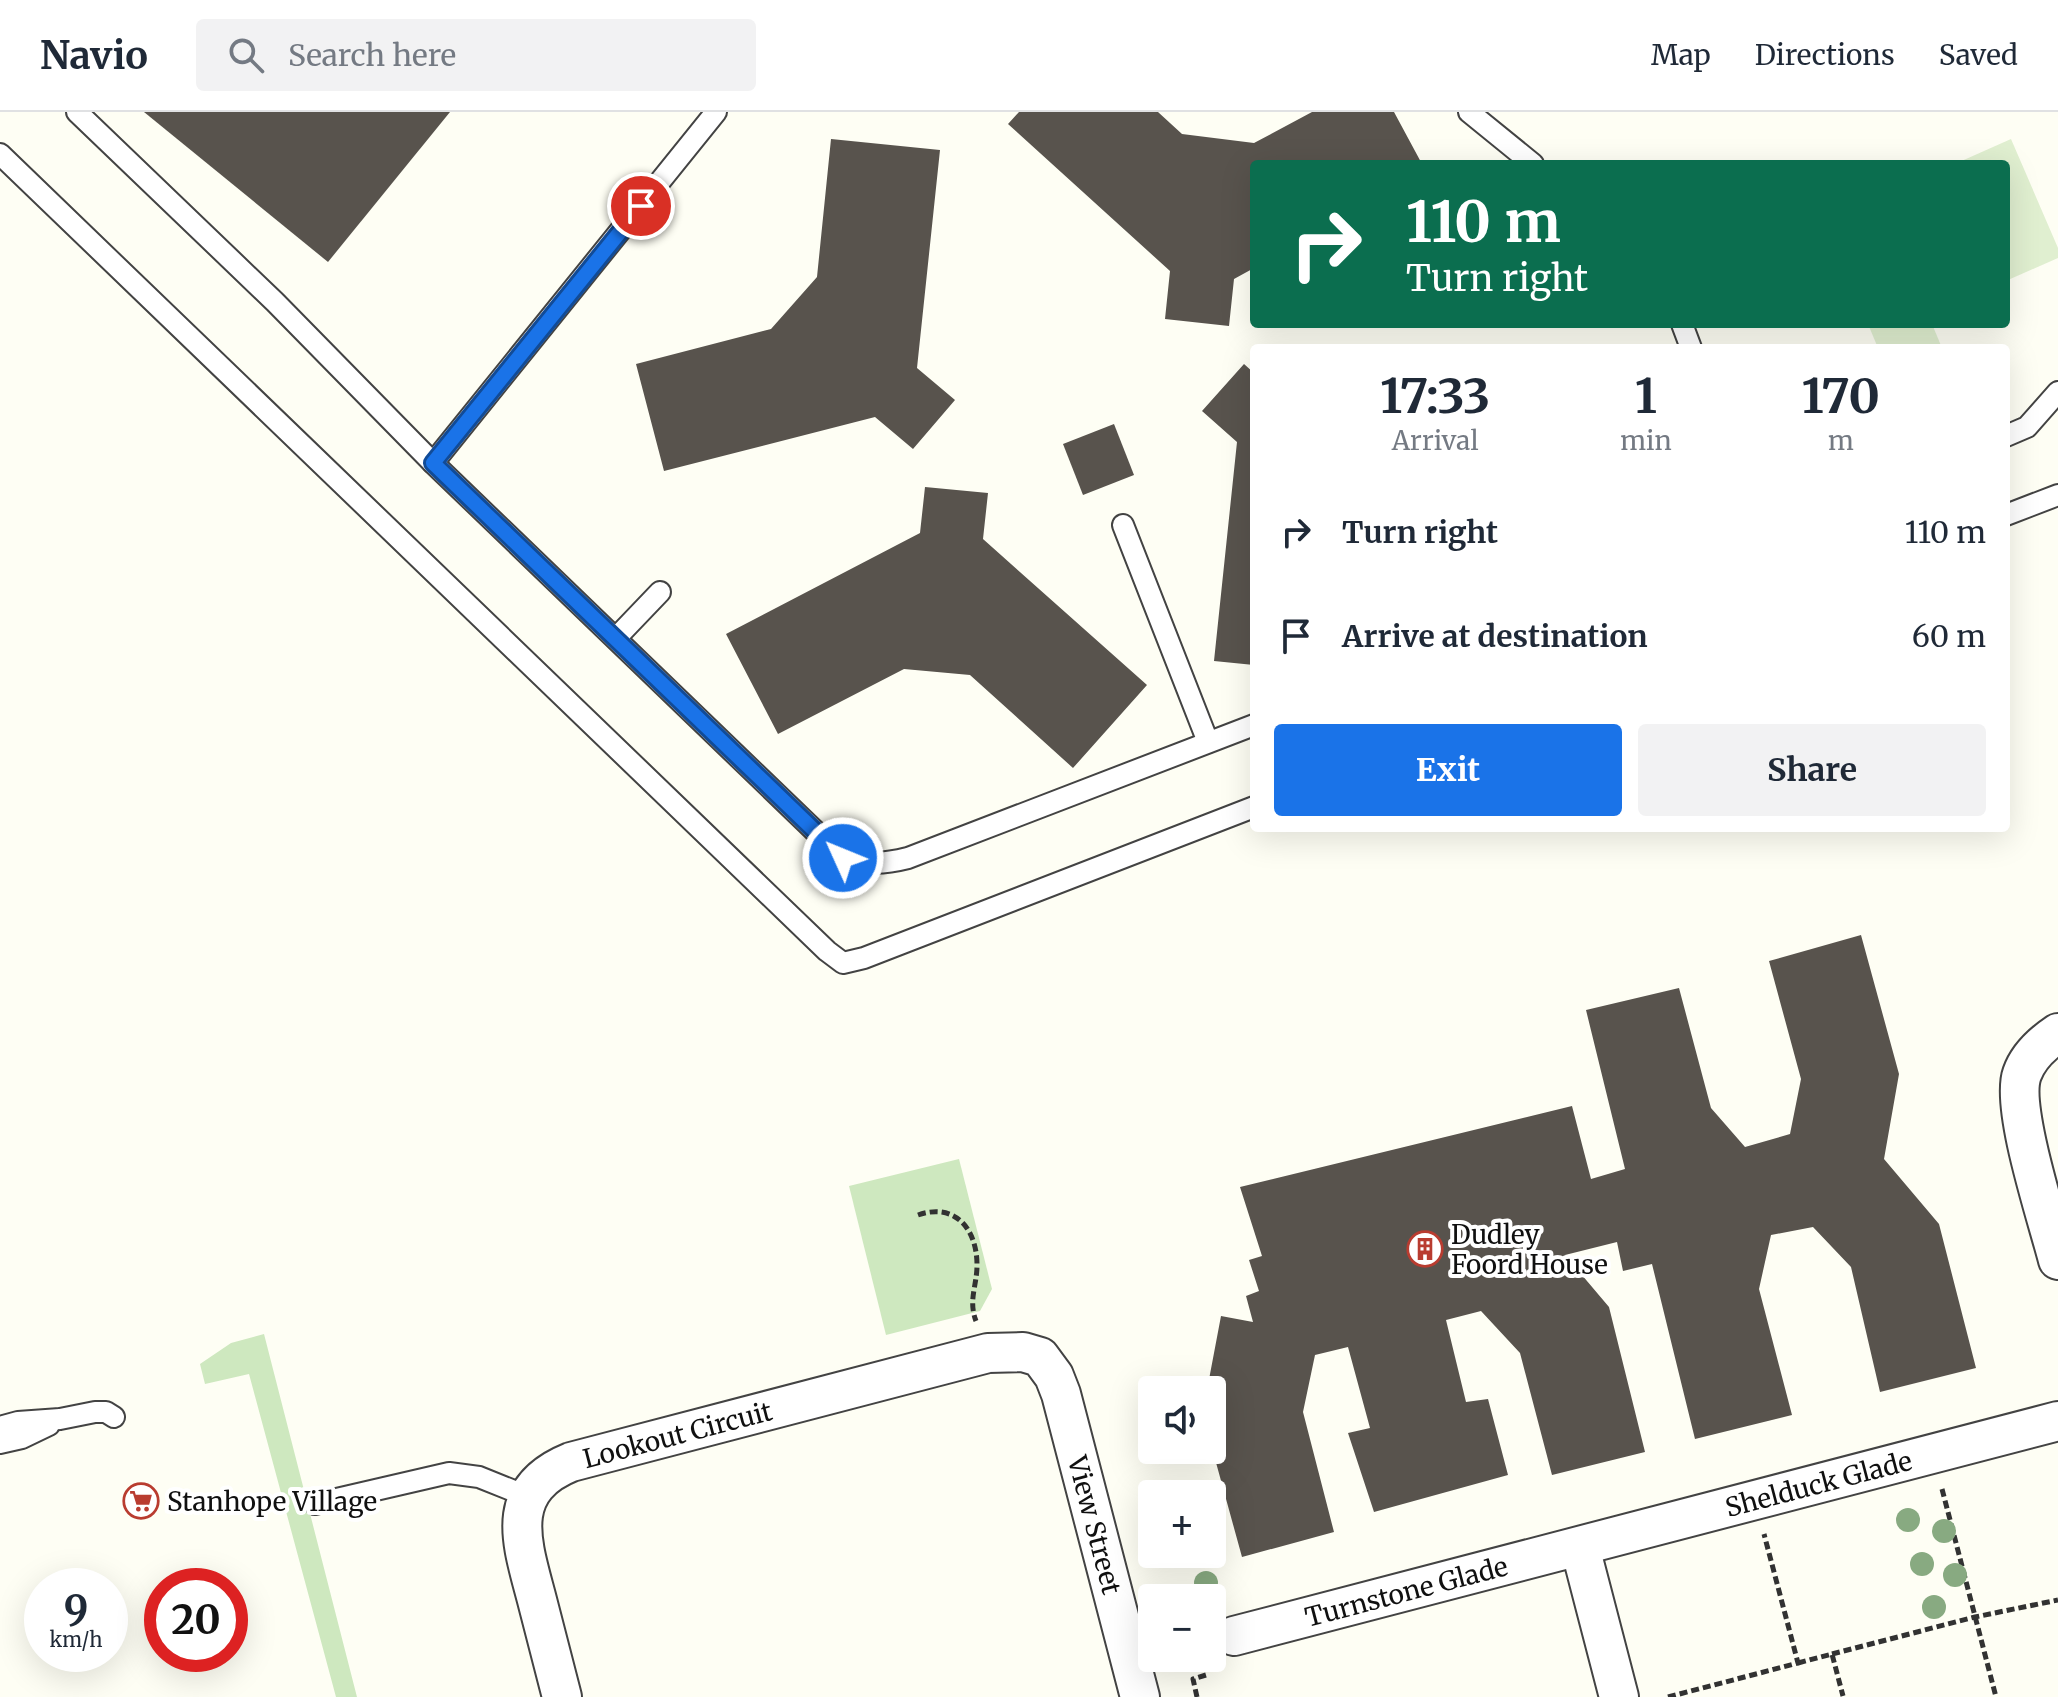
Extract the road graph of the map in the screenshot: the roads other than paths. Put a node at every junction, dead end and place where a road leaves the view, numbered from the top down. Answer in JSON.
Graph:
{"nodes":[{"id":1,"x":77,"y":112,"type":"edge"},
{"id":2,"x":716,"y":112,"type":"edge"},
{"id":3,"x":1469,"y":112,"type":"edge"},
{"id":4,"x":0,"y":154,"type":"edge"},
{"id":5,"x":1528,"y":160,"type":"edge"},
{"id":6,"x":2058,"y":392,"type":"edge"},
{"id":7,"x":2010,"y":434,"type":"edge"},
{"id":8,"x":433,"y":463,"type":"junction"},
{"id":9,"x":2058,"y":495,"type":"edge"},
{"id":10,"x":2010,"y":513,"type":"edge"},
{"id":11,"x":1123,"y":525,"type":"dead end"},
{"id":12,"x":660,"y":592,"type":"dead end"},
{"id":13,"x":616,"y":638,"type":"junction"},
{"id":14,"x":1250,"y":726,"type":"edge"},
{"id":15,"x":1208,"y":742,"type":"junction"},
{"id":16,"x":1250,"y":809,"type":"edge"},
{"id":17,"x":2058,"y":1033,"type":"edge"},
{"id":18,"x":2058,"y":1260,"type":"edge"},
{"id":19,"x":1040,"y":1357,"type":"joint"},
{"id":20,"x":114,"y":1417,"type":"dead end"},
{"id":21,"x":60,"y":1419,"type":"junction"},
{"id":22,"x":2058,"y":1421,"type":"edge"},
{"id":23,"x":0,"y":1427,"type":"edge"},
{"id":24,"x":0,"y":1443,"type":"edge"},
{"id":25,"x":529,"y":1497,"type":"junction"},
{"id":26,"x":315,"y":1504,"type":"dead end"},
{"id":27,"x":1580,"y":1547,"type":"junction"},
{"id":28,"x":1230,"y":1650,"type":"road end"},
{"id":29,"x":562,"y":1697,"type":"edge"},
{"id":30,"x":1140,"y":1697,"type":"edge"},
{"id":31,"x":1619,"y":1697,"type":"edge"}],
"edges":[{"from":1,"to":8,"type":"lane"},
{"from":2,"to":8,"type":"lane"},
{"from":3,"to":5,"type":"lane"},
{"from":4,"to":16,"type":"lane"},
{"from":6,"to":7,"type":"lane"},
{"from":8,"to":13,"type":"lane"},
{"from":9,"to":10,"type":"lane"},
{"from":11,"to":15,"type":"lane"},
{"from":12,"to":13,"type":"lane"},
{"from":13,"to":15,"type":"lane"},
{"from":14,"to":15,"type":"lane"},
{"from":17,"to":18,"type":"street"},
{"from":19,"to":25,"type":"street","name":"Lookout Circuit"},
{"from":19,"to":30,"type":"street","name":"View Street"},
{"from":20,"to":21,"type":"lane"},
{"from":21,"to":23,"type":"lane"},
{"from":21,"to":24,"type":"lane"},
{"from":22,"to":27,"type":"street","name":"Shelduck Glade"},
{"from":25,"to":26,"type":"lane"},
{"from":25,"to":29,"type":"street"},
{"from":27,"to":28,"type":"street","name":"Turnstone Glade"},
{"from":27,"to":31,"type":"street"}]}
